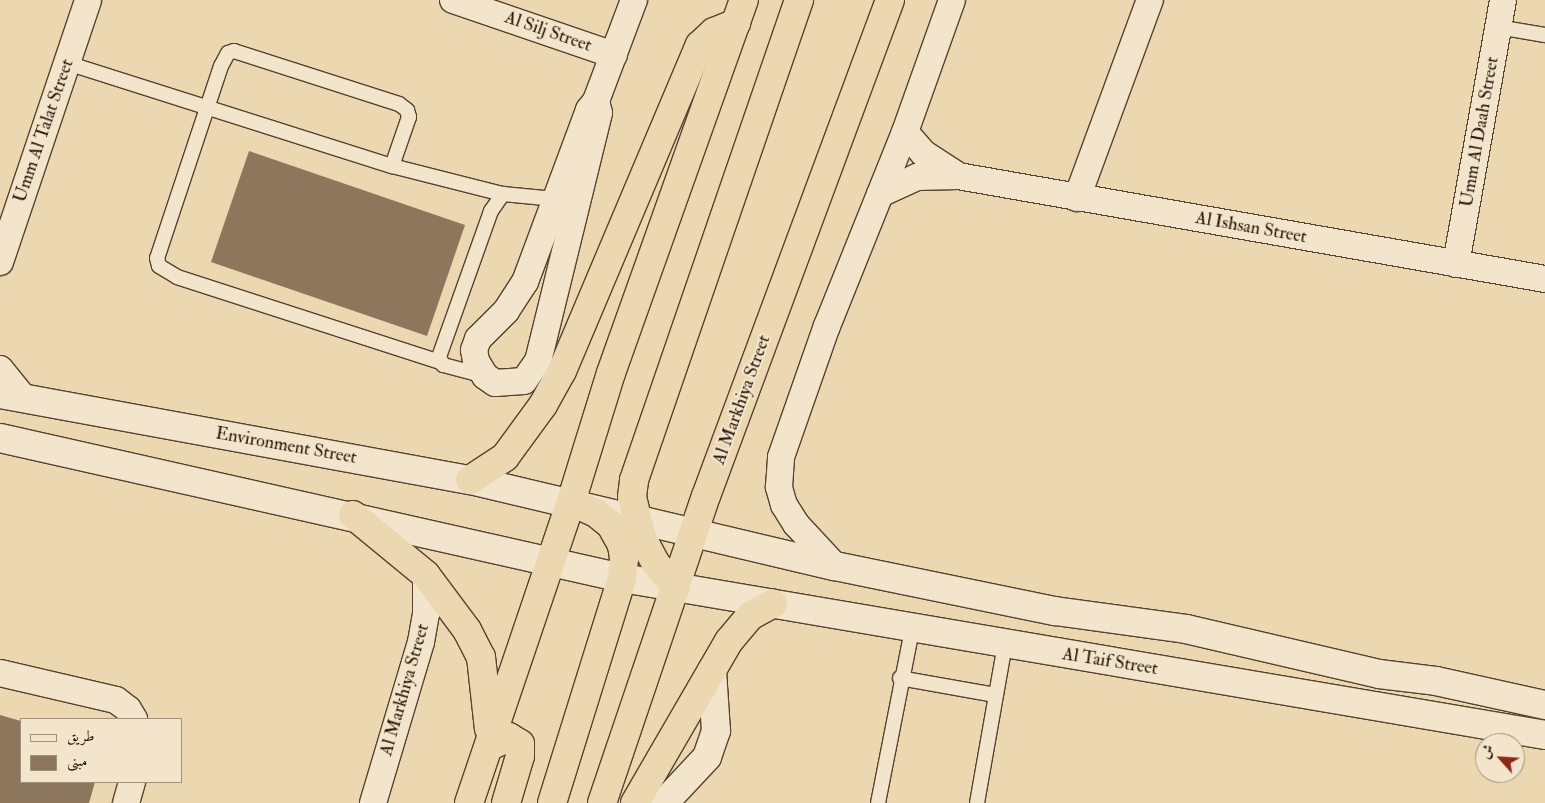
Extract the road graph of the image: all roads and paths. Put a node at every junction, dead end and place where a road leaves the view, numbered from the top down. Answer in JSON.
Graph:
{"nodes":[{"id":1,"x":88,"y":0,"type":"edge"},
{"id":2,"x":453,"y":0,"type":"edge"},
{"id":3,"x":634,"y":0,"type":"edge"},
{"id":4,"x":799,"y":0,"type":"edge"},
{"id":5,"x":890,"y":0,"type":"edge"},
{"id":6,"x":952,"y":0,"type":"edge"},
{"id":7,"x":1150,"y":0,"type":"edge"},
{"id":8,"x":1503,"y":0,"type":"edge"},
{"id":9,"x":740,"y":12,"type":"edge"},
{"id":10,"x":1498,"y":27,"type":"junction"},
{"id":11,"x":1545,"y":35,"type":"edge"},
{"id":12,"x":614,"y":55,"type":"junction"},
{"id":13,"x":67,"y":62,"type":"junction"},
{"id":14,"x":596,"y":101,"type":"junction"},
{"id":15,"x":207,"y":107,"type":"junction"},
{"id":16,"x":905,"y":132,"type":"junction"},
{"id":17,"x":392,"y":166,"type":"junction"},
{"id":18,"x":958,"y":176,"type":"junction"},
{"id":19,"x":503,"y":194,"type":"junction"},
{"id":20,"x":880,"y":194,"type":"junction"},
{"id":21,"x":1077,"y":198,"type":"junction"},
{"id":22,"x":556,"y":199,"type":"junction"},
{"id":23,"x":0,"y":262,"type":"edge"},
{"id":24,"x":1456,"y":264,"type":"junction"},
{"id":25,"x":1545,"y":279,"type":"edge"},
{"id":26,"x":440,"y":362,"type":"junction"},
{"id":27,"x":0,"y":368,"type":"edge"},
{"id":28,"x":486,"y":376,"type":"junction"},
{"id":29,"x":12,"y":396,"type":"edge"},
{"id":30,"x":0,"y":438,"type":"edge"},
{"id":31,"x":470,"y":480,"type":"junction"},
{"id":32,"x":571,"y":502,"type":"junction"},
{"id":33,"x":353,"y":516,"type":"junction"},
{"id":34,"x":634,"y":519,"type":"junction"},
{"id":35,"x":693,"y":533,"type":"junction"},
{"id":36,"x":551,"y":562,"type":"junction"},
{"id":37,"x":835,"y":566,"type":"junction"},
{"id":38,"x":426,"y":576,"type":"junction"},
{"id":39,"x":622,"y":578,"type":"junction"},
{"id":40,"x":676,"y":587,"type":"junction"},
{"id":41,"x":773,"y":603,"type":"junction"},
{"id":42,"x":912,"y":629,"type":"junction"},
{"id":43,"x":1005,"y":644,"type":"junction"},
{"id":44,"x":712,"y":670,"type":"junction"},
{"id":45,"x":0,"y":673,"type":"edge"},
{"id":46,"x":900,"y":678,"type":"junction"},
{"id":47,"x":995,"y":694,"type":"junction"},
{"id":48,"x":1545,"y":705,"type":"edge"},
{"id":49,"x":133,"y":718,"type":"edge"},
{"id":50,"x":1545,"y":735,"type":"edge"},
{"id":51,"x":490,"y":746,"type":"junction"},
{"id":52,"x":132,"y":783,"type":"edge"},
{"id":53,"x":126,"y":803,"type":"edge"},
{"id":54,"x":373,"y":803,"type":"edge"},
{"id":55,"x":469,"y":803,"type":"edge"},
{"id":56,"x":506,"y":803,"type":"edge"},
{"id":57,"x":552,"y":803,"type":"edge"},
{"id":58,"x":602,"y":803,"type":"edge"},
{"id":59,"x":636,"y":803,"type":"edge"},
{"id":60,"x":664,"y":803,"type":"edge"},
{"id":61,"x":878,"y":803,"type":"edge"},
{"id":62,"x":977,"y":803,"type":"edge"}],
"edges":[{"from":1,"to":13,"type":"street","name":"Umm Al Talat Street"},
{"from":2,"to":12,"type":"street","name":"Al Silj Street"},
{"from":3,"to":12,"type":"street"},
{"from":4,"to":34,"type":"highway"},
{"from":5,"to":35,"type":"highway","name":"Al Markhiya Street"},
{"from":6,"to":16,"type":"street"},
{"from":7,"to":21,"type":"street"},
{"from":8,"to":10,"type":"street","name":"Umm Al Daah Street"},
{"from":9,"to":31,"type":"highway"},
{"from":9,"to":32,"type":"highway"},
{"from":10,"to":11,"type":"lane"},
{"from":10,"to":24,"type":"street","name":"Umm Al Daah Street"},
{"from":12,"to":14,"type":"street"},
{"from":13,"to":15,"type":"lane"},
{"from":13,"to":23,"type":"street","name":"Umm Al Talat Street"},
{"from":14,"to":22,"type":"street"},
{"from":14,"to":28,"type":"street"},
{"from":15,"to":17,"type":"lane"},
{"from":15,"to":17,"type":"lane"},
{"from":15,"to":26,"type":"lane"},
{"from":16,"to":18,"type":"street","name":"Al Ishsan Street"},
{"from":16,"to":20,"type":"street"},
{"from":17,"to":19,"type":"lane"},
{"from":18,"to":20,"type":"street","name":"Al Ishsan Street"},
{"from":18,"to":21,"type":"street","name":"Al Ishsan Street"},
{"from":19,"to":22,"type":"lane"},
{"from":19,"to":26,"type":"lane"},
{"from":20,"to":37,"type":"street"},
{"from":21,"to":24,"type":"street","name":"Al Ishsan Street"},
{"from":22,"to":28,"type":"street"},
{"from":24,"to":25,"type":"street","name":"Al Ishsan Street"},
{"from":26,"to":28,"type":"lane"},
{"from":27,"to":29,"type":"street"},
{"from":29,"to":31,"type":"street","name":"Environment Street"},
{"from":30,"to":33,"type":"street"},
{"from":31,"to":32,"type":"street","name":"Environment Street"},
{"from":32,"to":34,"type":"street","name":"Environment Street"},
{"from":32,"to":36,"type":"highway"},
{"from":32,"to":39,"type":"highway"},
{"from":33,"to":36,"type":"street"},
{"from":33,"to":38,"type":"highway"},
{"from":34,"to":35,"type":"street","name":"Environment Street"},
{"from":34,"to":40,"type":"highway"},
{"from":35,"to":37,"type":"street"},
{"from":35,"to":40,"type":"highway","name":"Al Markhiya Street"},
{"from":36,"to":39,"type":"street","name":"Al Taif Street"},
{"from":36,"to":51,"type":"highway"},
{"from":37,"to":48,"type":"street"},
{"from":38,"to":51,"type":"highway"},
{"from":38,"to":54,"type":"street","name":"Al Markhiya Street"},
{"from":39,"to":40,"type":"street","name":"Al Taif Street"},
{"from":39,"to":57,"type":"highway"},
{"from":40,"to":41,"type":"street","name":"Al Taif Street"},
{"from":40,"to":58,"type":"highway","name":"Al Markhiya Street"},
{"from":41,"to":42,"type":"street","name":"Al Taif Street"},
{"from":41,"to":44,"type":"highway"},
{"from":42,"to":43,"type":"street","name":"Al Taif Street"},
{"from":42,"to":46,"type":"lane"},
{"from":43,"to":47,"type":"lane"},
{"from":43,"to":50,"type":"street","name":"Al Taif Street"},
{"from":44,"to":59,"type":"highway"},
{"from":44,"to":60,"type":"street"},
{"from":45,"to":49,"type":"street"},
{"from":46,"to":47,"type":"lane"},
{"from":46,"to":61,"type":"lane"},
{"from":47,"to":62,"type":"lane"},
{"from":51,"to":55,"type":"highway"},
{"from":51,"to":56,"type":"highway"},
{"from":52,"to":53,"type":"street"}]}
